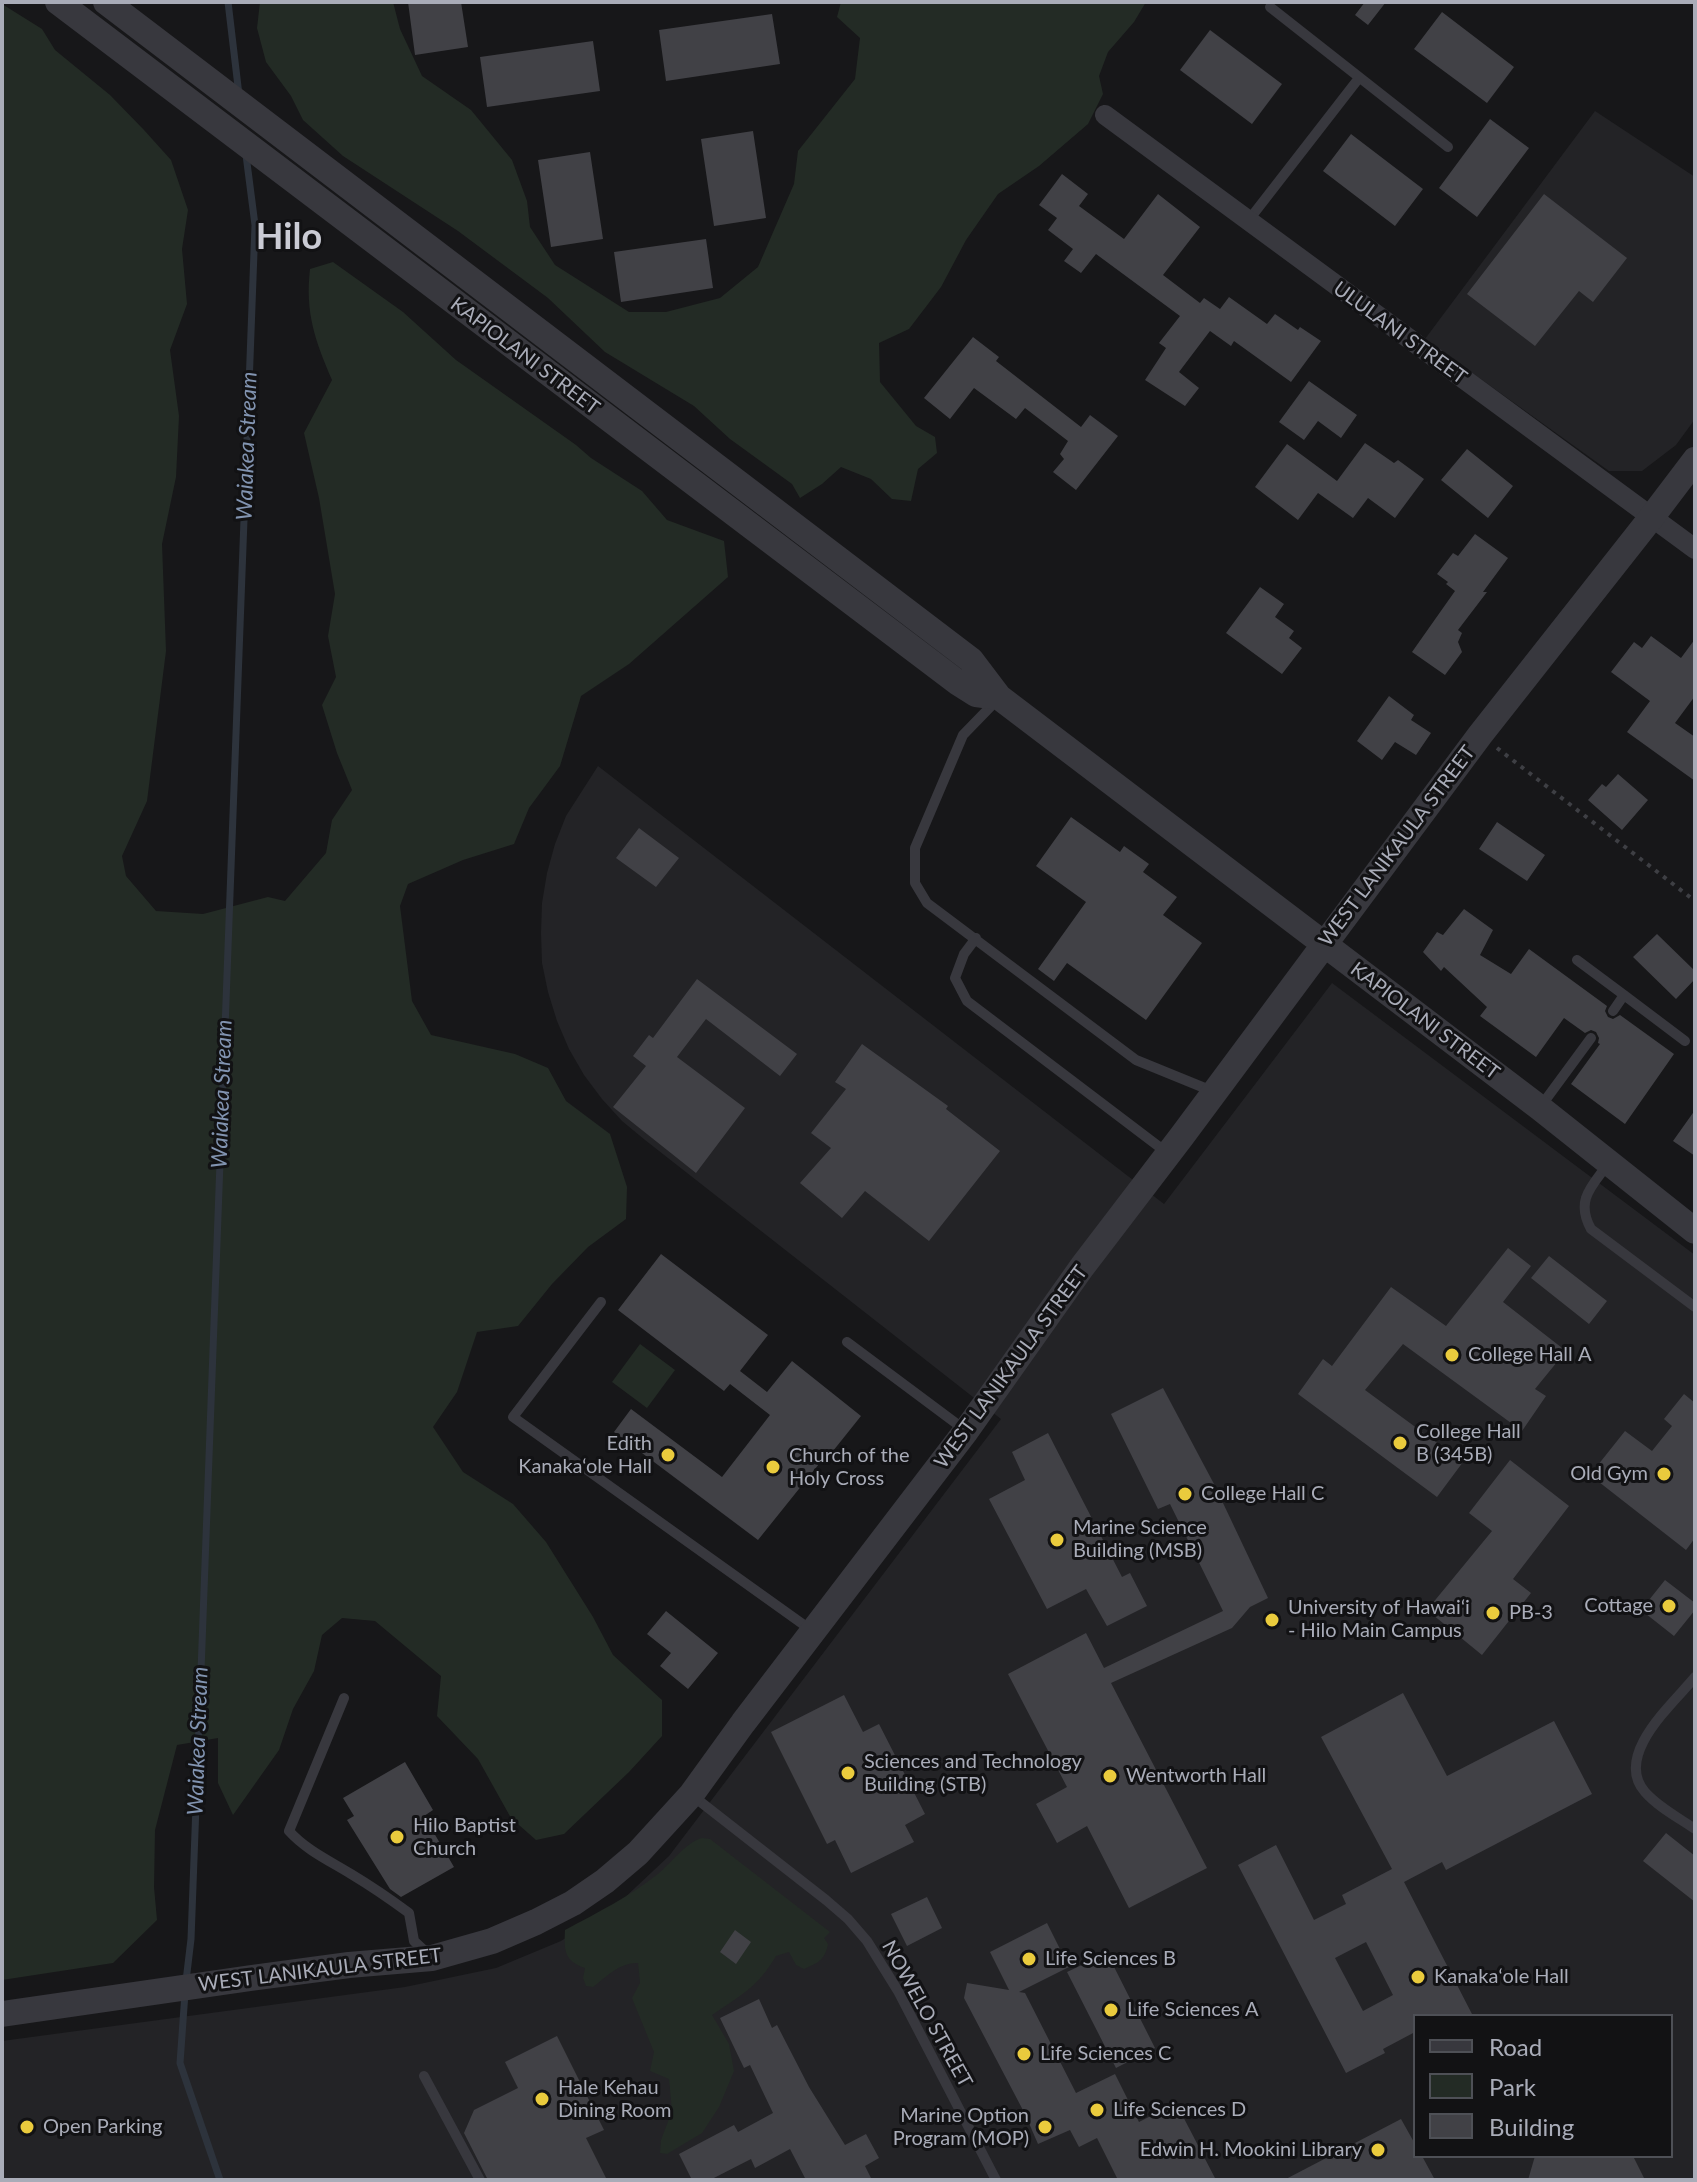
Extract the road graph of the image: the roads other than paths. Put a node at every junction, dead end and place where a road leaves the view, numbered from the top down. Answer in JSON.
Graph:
{"nodes":[{"id":1,"x":58,"y":2,"type":"edge"},
{"id":2,"x":106,"y":2,"type":"edge"},
{"id":3,"x":1270,"y":7,"type":"dead end"},
{"id":4,"x":1359,"y":78,"type":"junction"},
{"id":5,"x":1105,"y":115,"type":"dead end"},
{"id":6,"x":1448,"y":147,"type":"dead end"},
{"id":7,"x":1248,"y":221,"type":"junction"},
{"id":8,"x":1695,"y":460,"type":"edge"},
{"id":9,"x":1651,"y":518,"type":"junction"},
{"id":10,"x":1695,"y":549,"type":"edge"},
{"id":11,"x":999,"y":697,"type":"junction"},
{"id":12,"x":976,"y":938,"type":"junction"},
{"id":13,"x":1324,"y":944,"type":"junction"},
{"id":14,"x":1577,"y":960,"type":"dead end"},
{"id":15,"x":1624,"y":995,"type":"junction"},
{"id":16,"x":1613,"y":1011,"type":"dead end"},
{"id":17,"x":1591,"y":1038,"type":"dead end"},
{"id":18,"x":1685,"y":1041,"type":"dead end"},
{"id":19,"x":1214,"y":1092,"type":"junction"},
{"id":20,"x":1540,"y":1108,"type":"junction"},
{"id":21,"x":1168,"y":1153,"type":"junction"},
{"id":22,"x":1608,"y":1164,"type":"junction"},
{"id":23,"x":1695,"y":1231,"type":"edge"},
{"id":24,"x":601,"y":1302,"type":"dead end"},
{"id":25,"x":1695,"y":1307,"type":"edge"},
{"id":26,"x":847,"y":1342,"type":"dead end"},
{"id":27,"x":966,"y":1431,"type":"junction"},
{"id":28,"x":813,"y":1631,"type":"junction"},
{"id":29,"x":1695,"y":1677,"type":"edge"},
{"id":30,"x":344,"y":1698,"type":"dead end"},
{"id":31,"x":691,"y":1795,"type":"junction"},
{"id":32,"x":1695,"y":1829,"type":"edge"},
{"id":33,"x":432,"y":1958,"type":"junction"},
{"id":34,"x":2,"y":2014,"type":"edge"},
{"id":35,"x":424,"y":2076,"type":"dead end"},
{"id":36,"x":480,"y":2180,"type":"edge"},
{"id":37,"x":996,"y":2180,"type":"edge"}],
"edges":[{"from":1,"to":11,"type":"street","name":"KAPIOLANI STREET"},
{"from":2,"to":11,"type":"street","name":"KAPIOLANI STREET"},
{"from":3,"to":4,"type":"lane"},
{"from":4,"to":6,"type":"lane"},
{"from":4,"to":7,"type":"lane"},
{"from":5,"to":7,"type":"street","name":"ULULANI STREET"},
{"from":7,"to":9,"type":"street","name":"ULULANI STREET"},
{"from":8,"to":9,"type":"street","name":"WEST LANIKAULA STREET"},
{"from":9,"to":10,"type":"street","name":"ULULANI STREET"},
{"from":9,"to":13,"type":"street","name":"WEST LANIKAULA STREET"},
{"from":11,"to":12,"type":"lane"},
{"from":11,"to":13,"type":"street","name":"KAPIOLANI STREET"},
{"from":12,"to":19,"type":"lane"},
{"from":12,"to":21,"type":"lane"},
{"from":13,"to":19,"type":"street","name":"WEST LANIKAULA STREET"},
{"from":13,"to":20,"type":"street","name":"KAPIOLANI STREET"},
{"from":14,"to":15,"type":"lane"},
{"from":15,"to":16,"type":"lane"},
{"from":15,"to":18,"type":"lane"},
{"from":17,"to":20,"type":"lane"},
{"from":19,"to":21,"type":"street","name":"WEST LANIKAULA STREET"},
{"from":20,"to":22,"type":"street","name":"KAPIOLANI STREET"},
{"from":21,"to":27,"type":"street","name":"WEST LANIKAULA STREET"},
{"from":22,"to":23,"type":"street","name":"KAPIOLANI STREET"},
{"from":22,"to":25,"type":"lane"},
{"from":24,"to":28,"type":"lane"},
{"from":26,"to":27,"type":"lane"},
{"from":27,"to":28,"type":"street","name":"WEST LANIKAULA STREET"},
{"from":28,"to":31,"type":"street","name":"WEST LANIKAULA STREET"},
{"from":29,"to":32,"type":"lane"},
{"from":30,"to":33,"type":"lane"},
{"from":31,"to":33,"type":"street","name":"WEST LANIKAULA STREET"},
{"from":31,"to":37,"type":"lane","name":"NOWELO STREET"},
{"from":33,"to":34,"type":"street","name":"WEST LANIKAULA STREET"},
{"from":35,"to":36,"type":"lane"}]}
